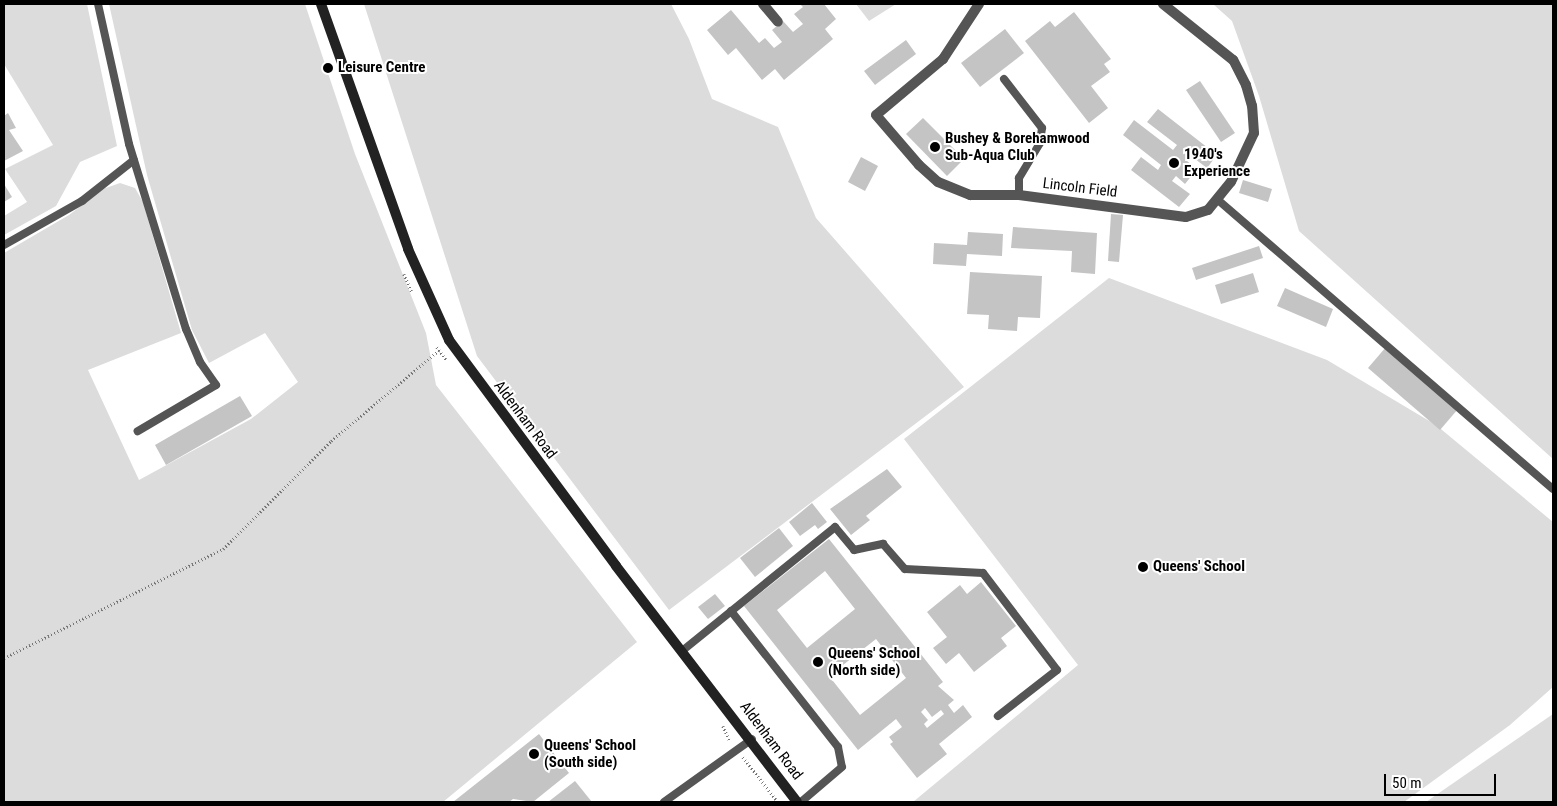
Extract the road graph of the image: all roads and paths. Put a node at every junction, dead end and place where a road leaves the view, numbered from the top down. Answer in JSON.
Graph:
{"nodes":[{"id":1,"x":98,"y":4,"type":"edge"},
{"id":2,"x":320,"y":4,"type":"edge"},
{"id":3,"x":762,"y":4,"type":"edge"},
{"id":4,"x":979,"y":4,"type":"edge"},
{"id":5,"x":1163,"y":4,"type":"edge"},
{"id":6,"x":778,"y":22,"type":"dead end"},
{"id":7,"x":1004,"y":79,"type":"dead end"},
{"id":8,"x":134,"y":160,"type":"junction"},
{"id":9,"x":1018,"y":195,"type":"junction"},
{"id":10,"x":1218,"y":200,"type":"junction"},
{"id":11,"x":4,"y":245,"type":"edge"},
{"id":12,"x":450,"y":340,"type":"junction"},
{"id":13,"x":138,"y":431,"type":"dead end"},
{"id":14,"x":1553,"y":489,"type":"edge"},
{"id":15,"x":732,"y":611,"type":"junction"},
{"id":16,"x":682,"y":651,"type":"junction"},
{"id":17,"x":4,"y":658,"type":"edge"},
{"id":18,"x":998,"y":716,"type":"dead end"},
{"id":19,"x":752,"y":739,"type":"junction"},
{"id":20,"x":747,"y":762,"type":"dead end"},
{"id":21,"x":664,"y":802,"type":"edge"},
{"id":22,"x":778,"y":802,"type":"edge"},
{"id":23,"x":799,"y":802,"type":"edge"}],
"edges":[{"from":1,"to":8,"type":"lane"},
{"from":2,"to":12,"type":"main road","name":"Aldenham Road"},
{"from":3,"to":6,"type":"street"},
{"from":4,"to":9,"type":"street","name":"Lincoln Field"},
{"from":5,"to":10,"type":"street","name":"Lincoln Field"},
{"from":7,"to":9,"type":"lane"},
{"from":8,"to":11,"type":"lane"},
{"from":8,"to":13,"type":"lane"},
{"from":9,"to":10,"type":"street","name":"Lincoln Field"},
{"from":10,"to":14,"type":"lane"},
{"from":12,"to":16,"type":"main road","name":"Aldenham Road"},
{"from":12,"to":17,"type":"path"},
{"from":15,"to":16,"type":"lane"},
{"from":15,"to":18,"type":"lane"},
{"from":15,"to":23,"type":"lane"},
{"from":16,"to":19,"type":"main road","name":"Aldenham Road"},
{"from":19,"to":21,"type":"lane"},
{"from":19,"to":23,"type":"main road","name":"Aldenham Road"},
{"from":20,"to":22,"type":"path","name":"Aldenham Road"}]}
